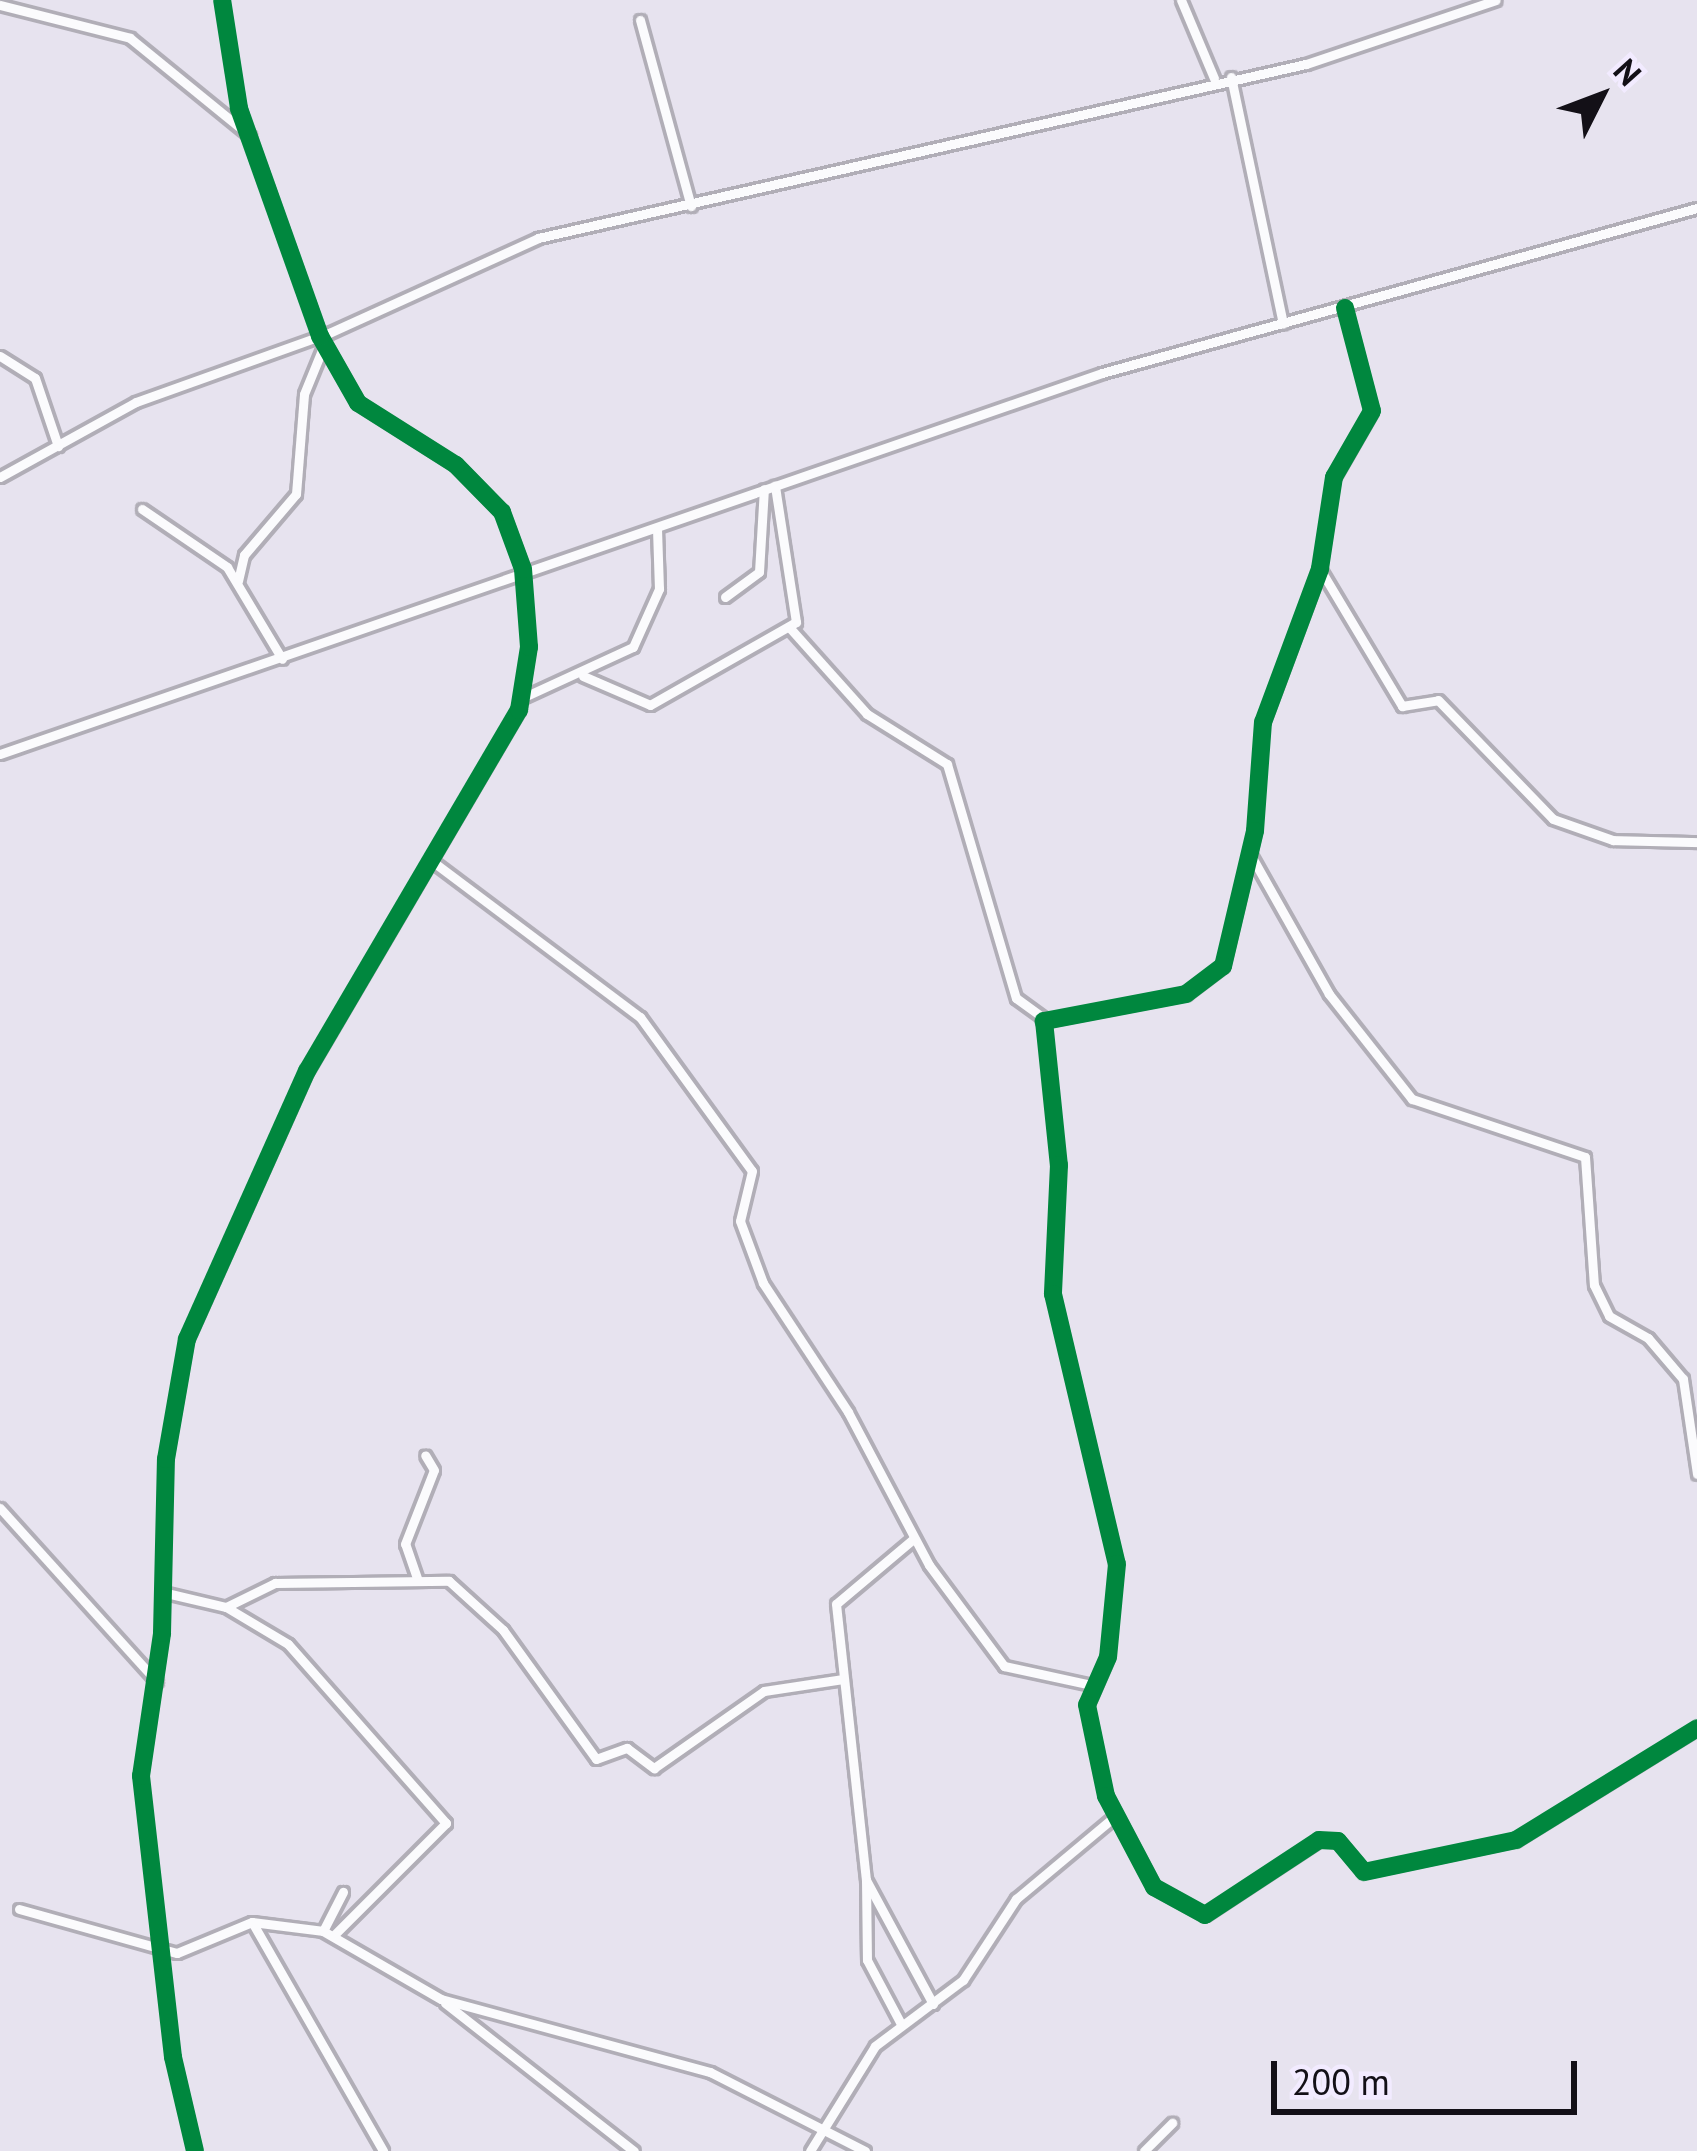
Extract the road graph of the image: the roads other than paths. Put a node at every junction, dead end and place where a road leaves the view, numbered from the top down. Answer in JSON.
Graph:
{"nodes":[{"id":1,"x":222,"y":0,"type":"edge"},
{"id":2,"x":1180,"y":0,"type":"edge"},
{"id":3,"x":1496,"y":0,"type":"edge"},
{"id":4,"x":0,"y":5,"type":"edge"},
{"id":5,"x":640,"y":20,"type":"dead end"},
{"id":6,"x":1231,"y":77,"type":"junction"},
{"id":7,"x":1214,"y":78,"type":"junction"},
{"id":8,"x":250,"y":136,"type":"junction"},
{"id":9,"x":691,"y":206,"type":"junction"},
{"id":10,"x":1697,"y":208,"type":"edge"},
{"id":11,"x":1345,"y":308,"type":"junction"},
{"id":12,"x":1283,"y":324,"type":"junction"},
{"id":13,"x":322,"y":340,"type":"junction"},
{"id":14,"x":0,"y":356,"type":"edge"},
{"id":15,"x":58,"y":446,"type":"junction"},
{"id":16,"x":0,"y":477,"type":"edge"},
{"id":17,"x":769,"y":488,"type":"junction"},
{"id":18,"x":142,"y":508,"type":"dead end"},
{"id":19,"x":657,"y":530,"type":"junction"},
{"id":20,"x":1320,"y":568,"type":"junction"},
{"id":21,"x":523,"y":569,"type":"junction"},
{"id":22,"x":238,"y":581,"type":"junction"},
{"id":23,"x":724,"y":597,"type":"dead end"},
{"id":24,"x":790,"y":628,"type":"junction"},
{"id":25,"x":282,"y":659,"type":"junction"},
{"id":26,"x":584,"y":676,"type":"junction"},
{"id":27,"x":522,"y":698,"type":"junction"},
{"id":28,"x":0,"y":754,"type":"edge"},
{"id":29,"x":1697,"y":842,"type":"edge"},
{"id":30,"x":1250,"y":852,"type":"junction"},
{"id":31,"x":431,"y":861,"type":"junction"},
{"id":32,"x":1045,"y":1019,"type":"junction"},
{"id":33,"x":425,"y":1455,"type":"dead end"},
{"id":34,"x":1697,"y":1474,"type":"edge"},
{"id":35,"x":0,"y":1508,"type":"edge"},
{"id":36,"x":912,"y":1540,"type":"junction"},
{"id":37,"x":416,"y":1578,"type":"junction"},
{"id":38,"x":162,"y":1592,"type":"junction"},
{"id":39,"x":226,"y":1607,"type":"junction"},
{"id":40,"x":843,"y":1679,"type":"junction"},
{"id":41,"x":157,"y":1682,"type":"junction"},
{"id":42,"x":1091,"y":1685,"type":"junction"},
{"id":43,"x":1697,"y":1728,"type":"edge"},
{"id":44,"x":1114,"y":1816,"type":"junction"},
{"id":45,"x":866,"y":1880,"type":"junction"},
{"id":46,"x":343,"y":1892,"type":"dead end"},
{"id":47,"x":19,"y":1909,"type":"dead end"},
{"id":48,"x":252,"y":1922,"type":"junction"},
{"id":49,"x":328,"y":1934,"type":"junction"},
{"id":50,"x":162,"y":1951,"type":"junction"},
{"id":51,"x":441,"y":1999,"type":"junction"},
{"id":52,"x":933,"y":2004,"type":"junction"},
{"id":53,"x":901,"y":2024,"type":"junction"},
{"id":54,"x":823,"y":2123,"type":"junction"},
{"id":55,"x":1172,"y":2123,"type":"dead end"},
{"id":56,"x":195,"y":2151,"type":"edge"},
{"id":57,"x":382,"y":2151,"type":"edge"},
{"id":58,"x":634,"y":2151,"type":"edge"},
{"id":59,"x":810,"y":2151,"type":"edge"},
{"id":60,"x":865,"y":2151,"type":"edge"},
{"id":61,"x":1144,"y":2151,"type":"edge"}],
"edges":[{"from":1,"to":8,"type":"street"},
{"from":2,"to":7,"type":"street"},
{"from":3,"to":6,"type":"street"},
{"from":4,"to":8,"type":"street"},
{"from":5,"to":9,"type":"street"},
{"from":6,"to":7,"type":"street"},
{"from":6,"to":12,"type":"street"},
{"from":7,"to":9,"type":"street"},
{"from":8,"to":13,"type":"street"},
{"from":9,"to":13,"type":"street"},
{"from":10,"to":11,"type":"street"},
{"from":11,"to":12,"type":"street"},
{"from":11,"to":20,"type":"street"},
{"from":12,"to":17,"type":"street"},
{"from":13,"to":15,"type":"street"},
{"from":13,"to":21,"type":"street"},
{"from":13,"to":22,"type":"street"},
{"from":14,"to":15,"type":"street"},
{"from":15,"to":16,"type":"street"},
{"from":17,"to":19,"type":"street"},
{"from":17,"to":23,"type":"street"},
{"from":17,"to":24,"type":"street"},
{"from":18,"to":22,"type":"street"},
{"from":19,"to":21,"type":"street"},
{"from":19,"to":26,"type":"street"},
{"from":20,"to":29,"type":"street"},
{"from":20,"to":30,"type":"street"},
{"from":21,"to":25,"type":"street"},
{"from":21,"to":27,"type":"street"},
{"from":22,"to":25,"type":"street"},
{"from":24,"to":26,"type":"street"},
{"from":24,"to":32,"type":"street"},
{"from":25,"to":28,"type":"street"},
{"from":26,"to":27,"type":"street"},
{"from":27,"to":31,"type":"street"},
{"from":30,"to":32,"type":"street"},
{"from":30,"to":34,"type":"street"},
{"from":31,"to":36,"type":"street"},
{"from":31,"to":38,"type":"street"},
{"from":32,"to":42,"type":"street"},
{"from":33,"to":37,"type":"street"},
{"from":35,"to":41,"type":"street"},
{"from":36,"to":40,"type":"street"},
{"from":36,"to":42,"type":"street"},
{"from":37,"to":39,"type":"street"},
{"from":37,"to":40,"type":"street"},
{"from":38,"to":39,"type":"street"},
{"from":38,"to":41,"type":"street"},
{"from":39,"to":49,"type":"street"},
{"from":40,"to":45,"type":"street"},
{"from":41,"to":50,"type":"street"},
{"from":42,"to":44,"type":"street"},
{"from":43,"to":44,"type":"street"},
{"from":44,"to":52,"type":"street"},
{"from":45,"to":52,"type":"street"},
{"from":45,"to":53,"type":"street"},
{"from":46,"to":49,"type":"street"},
{"from":47,"to":50,"type":"street"},
{"from":48,"to":49,"type":"street"},
{"from":48,"to":50,"type":"street"},
{"from":48,"to":57,"type":"street"},
{"from":49,"to":51,"type":"street"},
{"from":50,"to":56,"type":"street"},
{"from":51,"to":54,"type":"street"},
{"from":51,"to":58,"type":"street"},
{"from":52,"to":53,"type":"street"},
{"from":53,"to":54,"type":"street"},
{"from":54,"to":59,"type":"street"},
{"from":54,"to":60,"type":"street"},
{"from":55,"to":61,"type":"street"}]}
